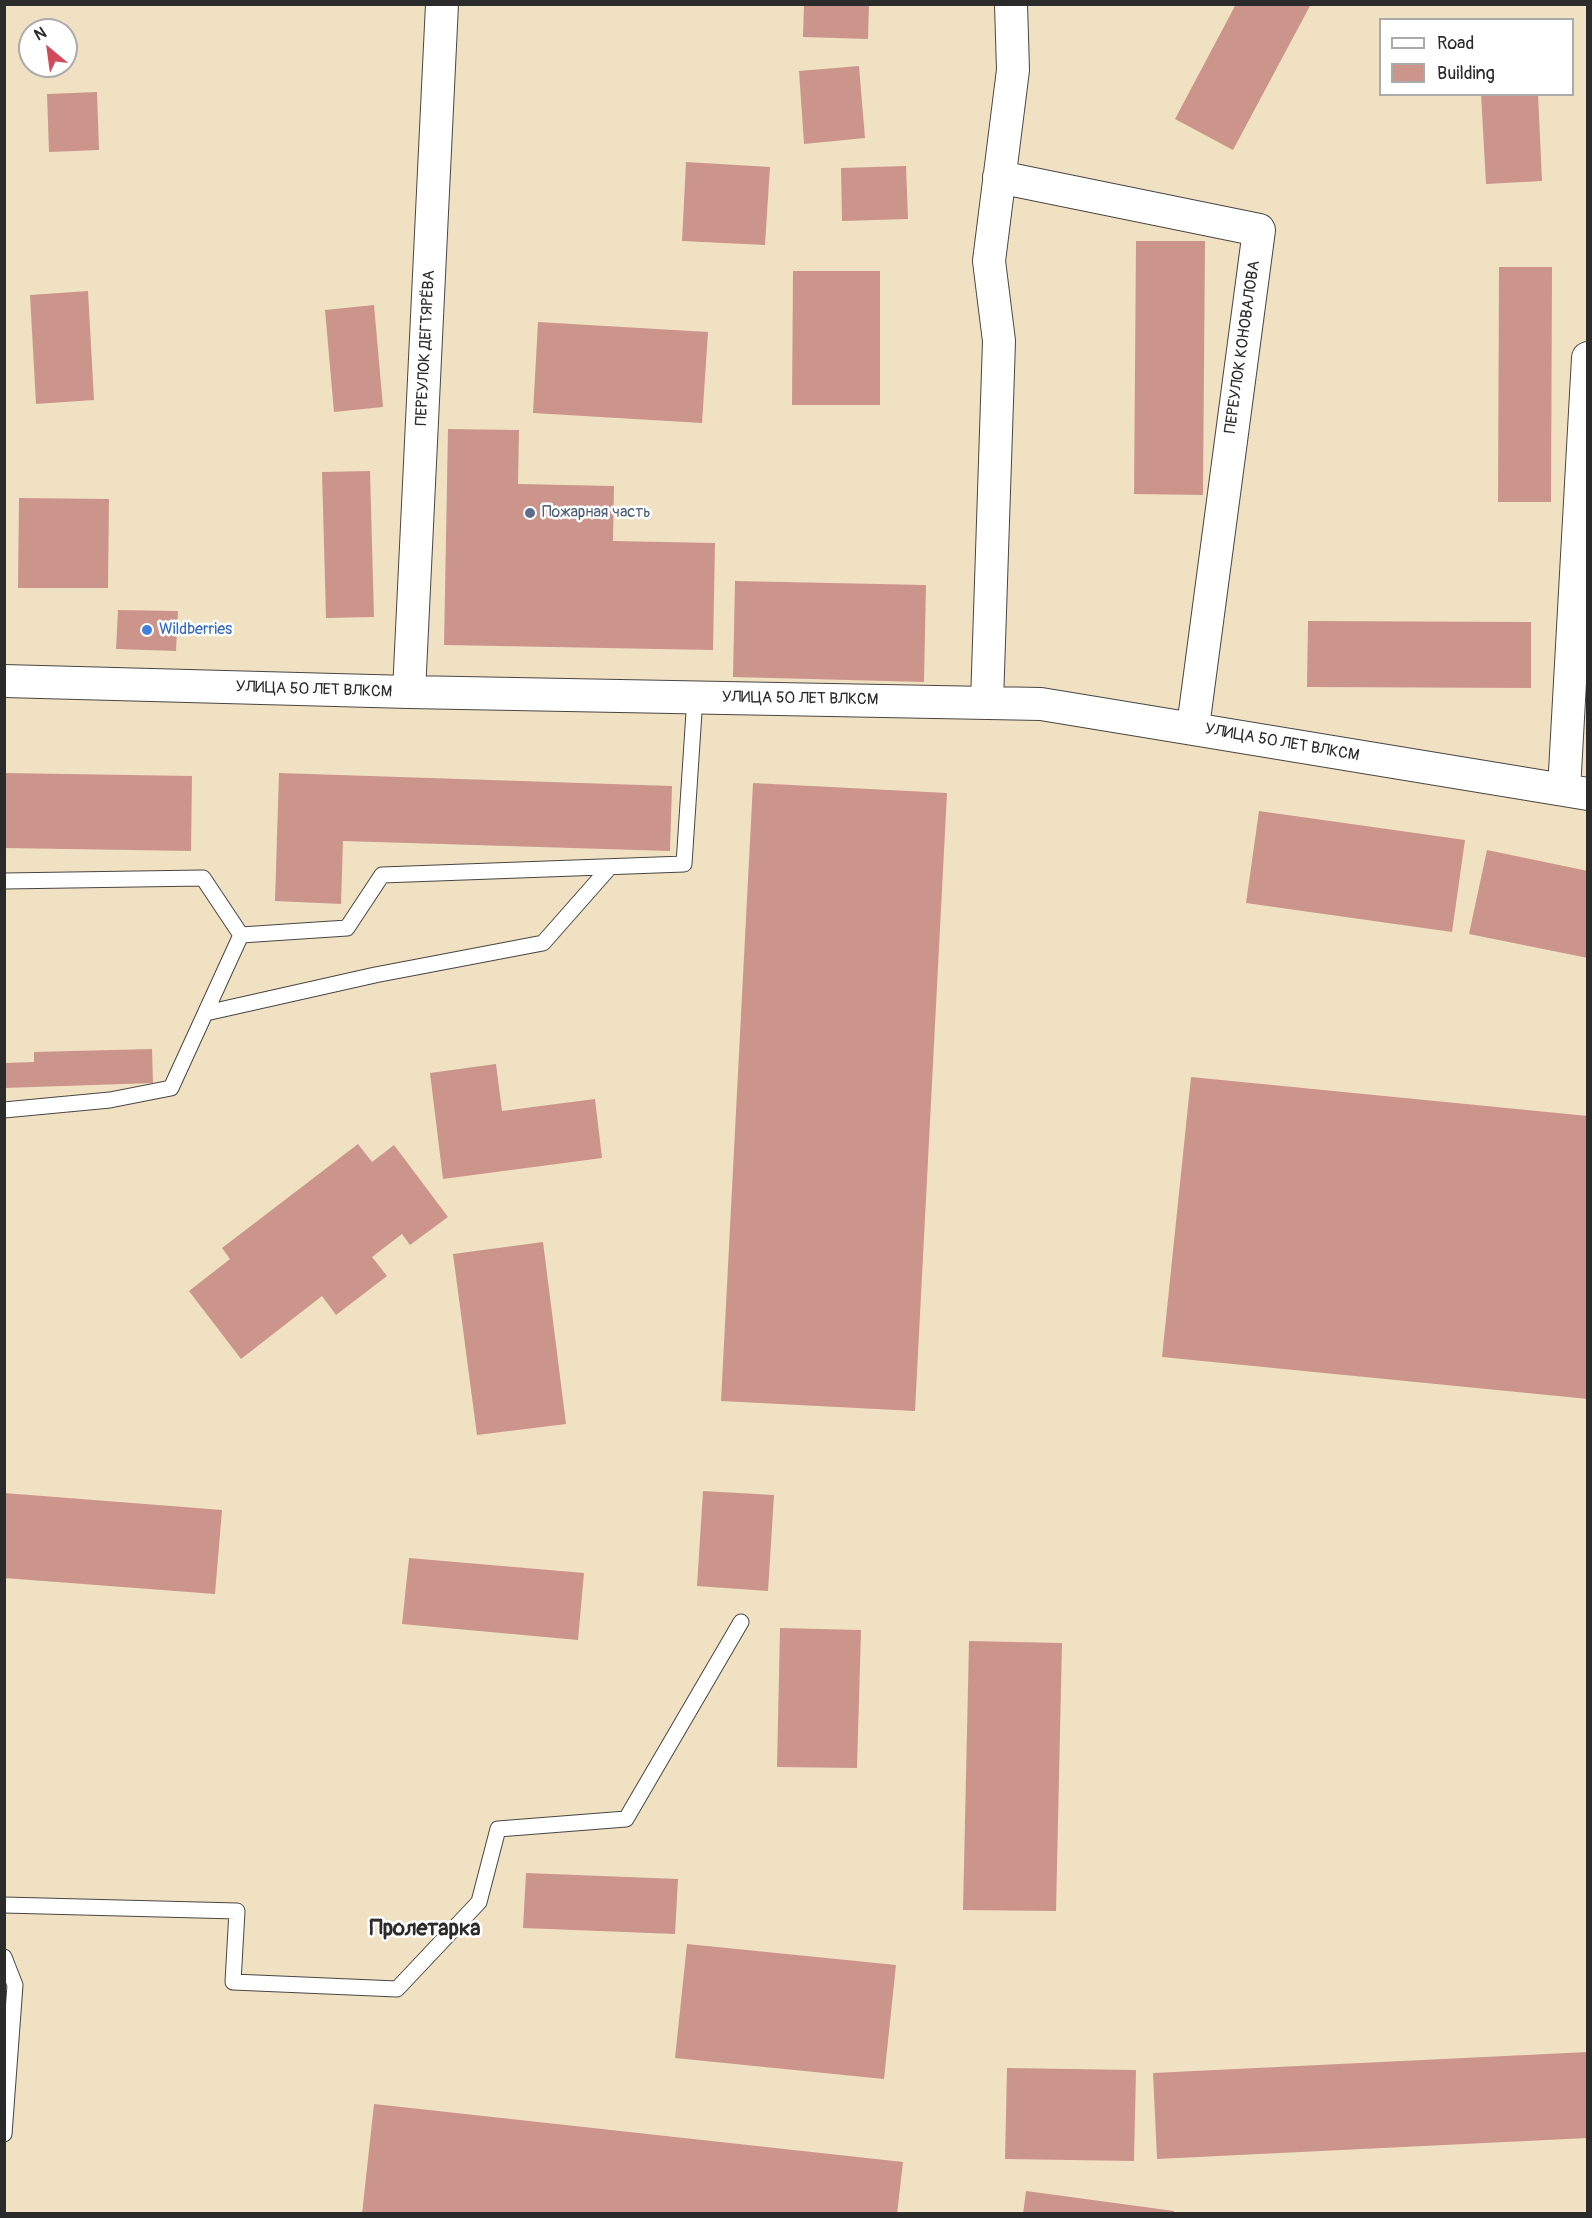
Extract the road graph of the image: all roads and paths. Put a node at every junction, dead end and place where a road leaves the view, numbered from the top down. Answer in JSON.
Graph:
{"nodes":[{"id":1,"x":442,"y":4,"type":"edge"},
{"id":2,"x":1011,"y":4,"type":"edge"},
{"id":3,"x":999,"y":177,"type":"junction"},
{"id":4,"x":1587,"y":358,"type":"edge"},
{"id":5,"x":4,"y":681,"type":"edge"},
{"id":6,"x":409,"y":692,"type":"junction"},
{"id":7,"x":695,"y":697,"type":"junction"},
{"id":8,"x":987,"y":702,"type":"junction"},
{"id":9,"x":1193,"y":727,"type":"junction"},
{"id":10,"x":1576,"y":792,"type":"edge"},
{"id":11,"x":610,"y":867,"type":"junction"},
{"id":12,"x":4,"y":881,"type":"edge"},
{"id":13,"x":241,"y":935,"type":"junction"},
{"id":14,"x":206,"y":1013,"type":"junction"},
{"id":15,"x":4,"y":1110,"type":"edge"},
{"id":16,"x":741,"y":1622,"type":"dead end"},
{"id":17,"x":4,"y":1905,"type":"edge"},
{"id":18,"x":4,"y":1958,"type":"edge"},
{"id":19,"x":4,"y":2134,"type":"edge"}],
"edges":[{"from":1,"to":6,"type":"street","name":"ПЕРЕУЛОК ДЕГТЯРЁВА"},
{"from":2,"to":3,"type":"street"},
{"from":3,"to":8,"type":"street"},
{"from":3,"to":9,"type":"street","name":"ПЕРЕУЛОК КОНОВАЛОВА"},
{"from":4,"to":10,"type":"street"},
{"from":5,"to":6,"type":"street","name":"УЛИЦА 50 ЛЕТ ВЛКСМ"},
{"from":6,"to":7,"type":"street","name":"УЛИЦА 50 ЛЕТ ВЛКСМ"},
{"from":7,"to":8,"type":"street","name":"УЛИЦА 50 ЛЕТ ВЛКСМ"},
{"from":7,"to":11,"type":"lane"},
{"from":8,"to":9,"type":"street","name":"УЛИЦА 50 ЛЕТ ВЛКСМ"},
{"from":9,"to":10,"type":"street","name":"УЛИЦА 50 ЛЕТ ВЛКСМ"},
{"from":11,"to":13,"type":"lane"},
{"from":11,"to":14,"type":"lane"},
{"from":12,"to":13,"type":"lane"},
{"from":13,"to":14,"type":"lane"},
{"from":14,"to":15,"type":"lane"},
{"from":16,"to":17,"type":"lane"},
{"from":18,"to":19,"type":"lane"}]}
